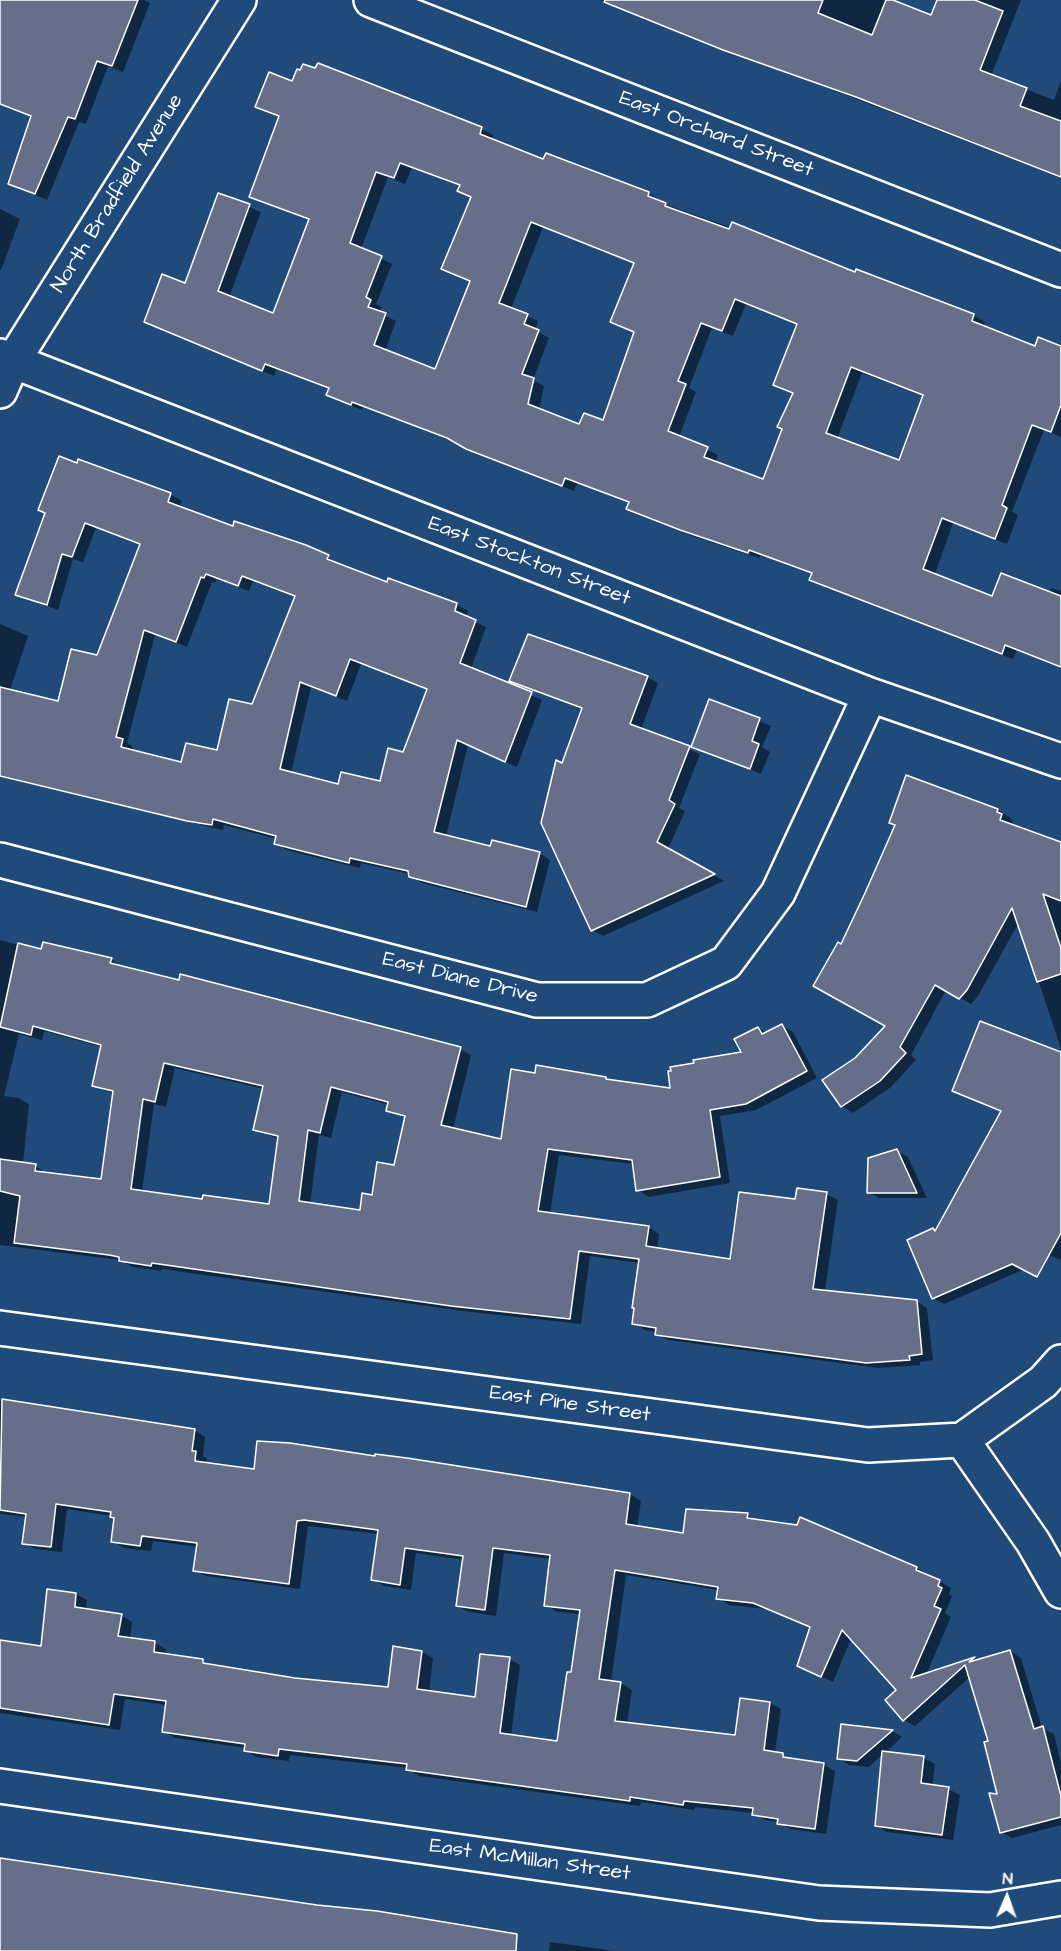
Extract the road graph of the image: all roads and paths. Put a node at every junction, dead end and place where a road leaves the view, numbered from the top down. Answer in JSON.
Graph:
{"nodes":[{"id":1,"x":239,"y":0,"type":"edge"},
{"id":2,"x":371,"y":0,"type":"edge"},
{"id":3,"x":1061,"y":270,"type":"edge"},
{"id":4,"x":7,"y":358,"type":"edge"},
{"id":5,"x":0,"y":391,"type":"edge"},
{"id":6,"x":870,"y":695,"type":"junction"},
{"id":7,"x":1061,"y":761,"type":"edge"},
{"id":8,"x":0,"y":860,"type":"edge"},
{"id":9,"x":0,"y":1328,"type":"edge"},
{"id":10,"x":1061,"y":1362,"type":"edge"},
{"id":11,"x":962,"y":1440,"type":"junction"},
{"id":12,"x":1061,"y":1591,"type":"edge"},
{"id":13,"x":0,"y":1786,"type":"edge"},
{"id":14,"x":1061,"y":1898,"type":"edge"}],
"edges":[{"from":1,"to":4,"type":"street","name":"North Bradfield Avenue"},
{"from":2,"to":3,"type":"street","name":"East Orchard Street"},
{"from":4,"to":5,"type":"street","name":"North Bradfield Avenue"},
{"from":4,"to":6,"type":"street","name":"East Stockton Street"},
{"from":6,"to":7,"type":"street","name":"East Stockton Street"},
{"from":6,"to":8,"type":"street","name":"East Diane Drive"},
{"from":9,"to":11,"type":"street","name":"East Pine Street"},
{"from":10,"to":11,"type":"street"},
{"from":11,"to":12,"type":"street"},
{"from":13,"to":14,"type":"street","name":"East McMillan Street"}]}
